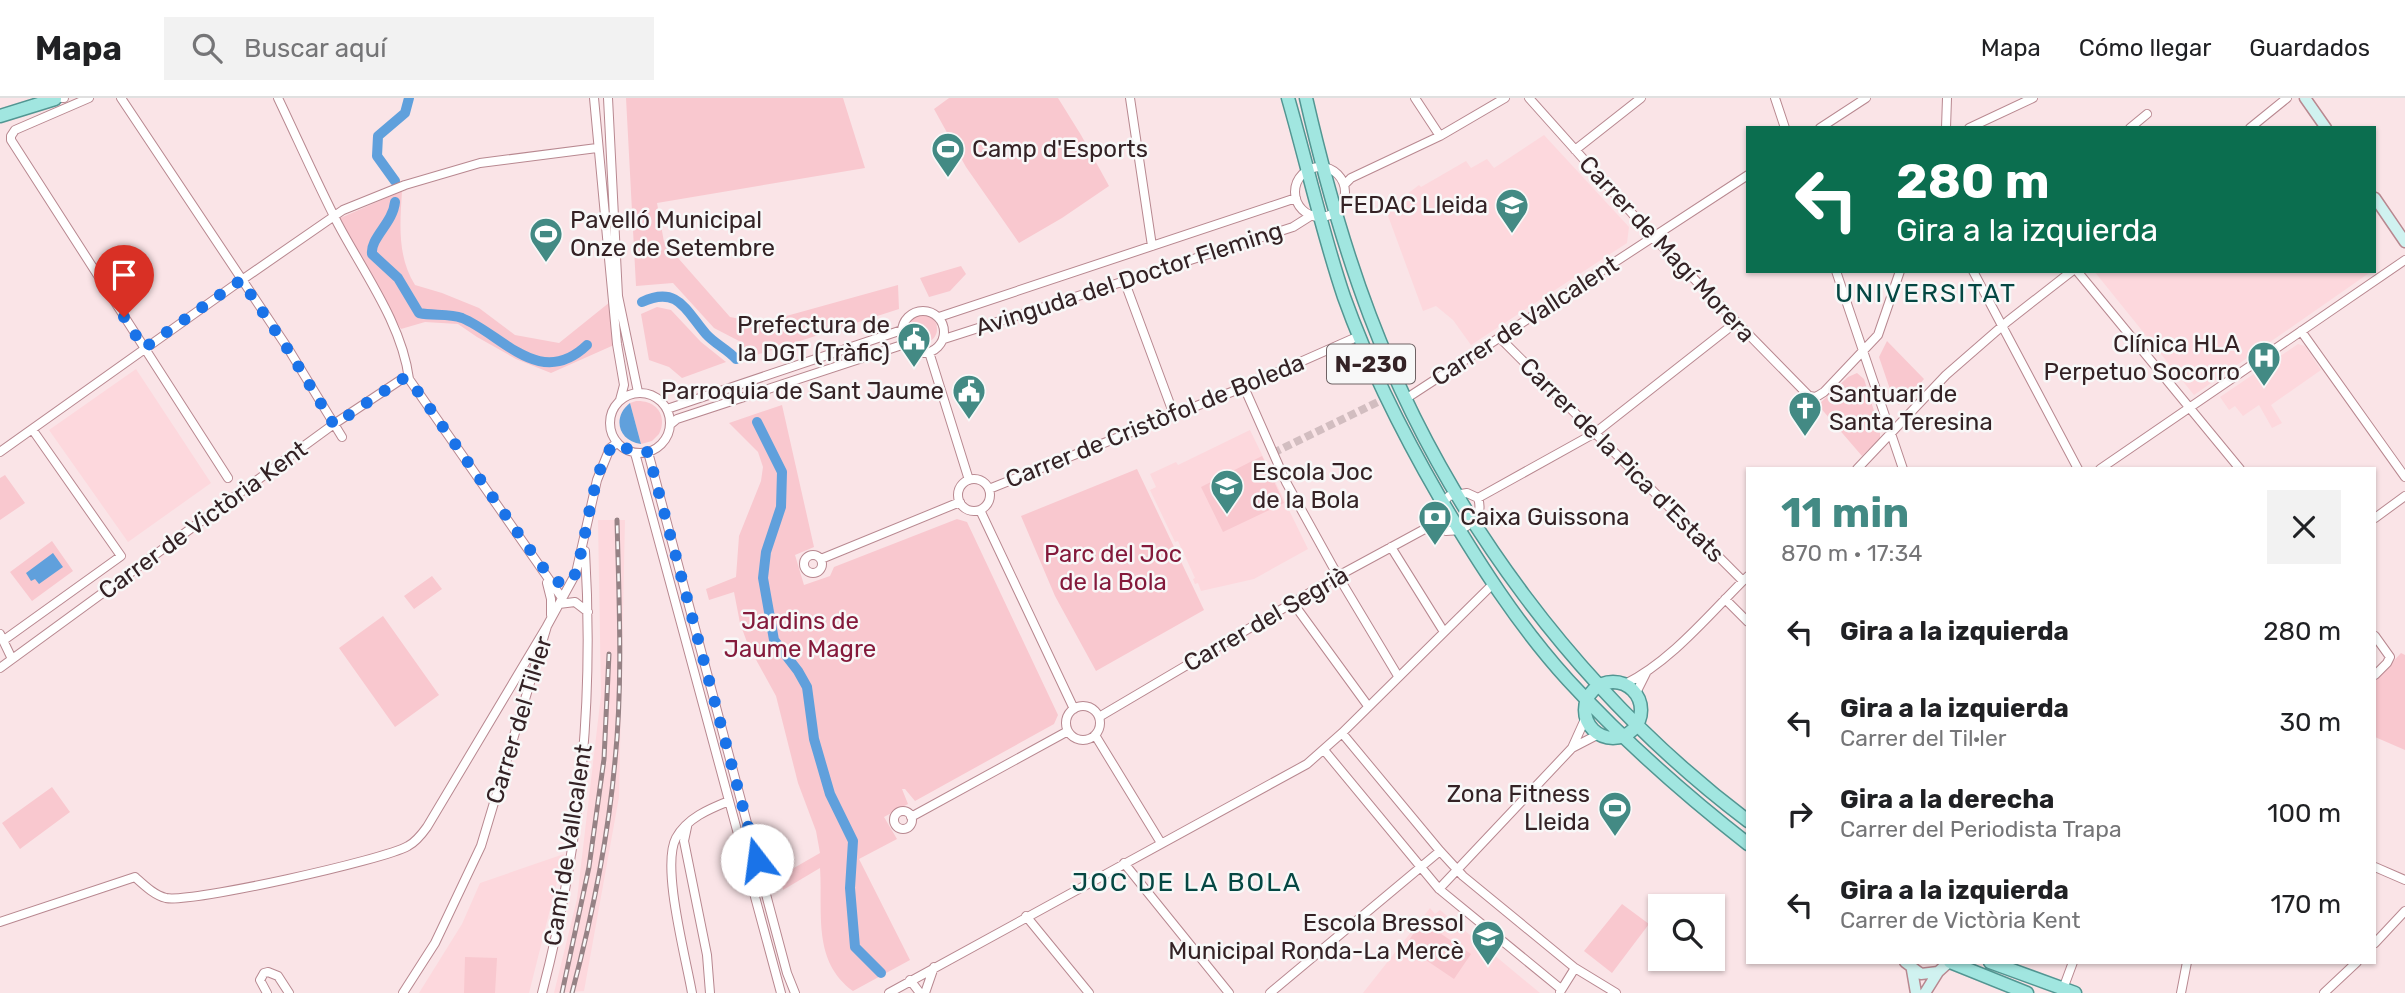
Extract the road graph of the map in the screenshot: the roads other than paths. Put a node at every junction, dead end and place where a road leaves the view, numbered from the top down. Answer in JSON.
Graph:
{"nodes":[{"id":1,"x":58,"y":98,"type":"edge"},
{"id":2,"x":89,"y":98,"type":"edge"},
{"id":3,"x":121,"y":98,"type":"edge"},
{"id":4,"x":278,"y":98,"type":"edge"},
{"id":5,"x":594,"y":98,"type":"edge"},
{"id":6,"x":608,"y":98,"type":"edge"},
{"id":7,"x":1130,"y":98,"type":"edge"},
{"id":8,"x":1288,"y":98,"type":"edge"},
{"id":9,"x":1306,"y":98,"type":"edge"},
{"id":10,"x":1415,"y":98,"type":"edge"},
{"id":11,"x":1505,"y":98,"type":"edge"},
{"id":12,"x":1529,"y":98,"type":"edge"},
{"id":13,"x":1641,"y":98,"type":"edge"},
{"id":14,"x":1775,"y":98,"type":"edge"},
{"id":15,"x":1866,"y":98,"type":"edge"},
{"id":16,"x":1947,"y":98,"type":"edge"},
{"id":17,"x":2033,"y":98,"type":"edge"},
{"id":18,"x":2287,"y":98,"type":"edge"},
{"id":19,"x":2305,"y":98,"type":"edge"},
{"id":20,"x":2147,"y":114,"type":"dead end"},
{"id":21,"x":0,"y":116,"type":"edge"},
{"id":22,"x":1784,"y":126,"type":"edge"},
{"id":23,"x":1823,"y":126,"type":"edge"},
{"id":24,"x":1950,"y":126,"type":"edge"},
{"id":25,"x":1973,"y":126,"type":"edge"},
{"id":26,"x":2132,"y":126,"type":"edge"},
{"id":27,"x":2252,"y":126,"type":"edge"},
{"id":28,"x":2325,"y":126,"type":"edge"},
{"id":29,"x":1440,"y":136,"type":"junction"},
{"id":30,"x":597,"y":148,"type":"junction"},
{"id":31,"x":1575,"y":150,"type":"junction"},
{"id":32,"x":1322,"y":166,"type":"junction"},
{"id":33,"x":1308,"y":169,"type":"junction"},
{"id":34,"x":1746,"y":176,"type":"edge"},
{"id":35,"x":1343,"y":181,"type":"junction"},
{"id":36,"x":1296,"y":198,"type":"junction"},
{"id":37,"x":2376,"y":199,"type":"edge"},
{"id":38,"x":1335,"y":212,"type":"junction"},
{"id":39,"x":334,"y":215,"type":"junction"},
{"id":40,"x":1317,"y":216,"type":"junction"},
{"id":41,"x":1654,"y":238,"type":"junction"},
{"id":42,"x":2405,"y":242,"type":"edge"},
{"id":43,"x":1152,"y":246,"type":"junction"},
{"id":44,"x":2405,"y":260,"type":"edge"},
{"id":45,"x":1837,"y":273,"type":"edge"},
{"id":46,"x":1899,"y":273,"type":"edge"},
{"id":47,"x":1974,"y":273,"type":"edge"},
{"id":48,"x":2072,"y":273,"type":"edge"},
{"id":49,"x":2077,"y":273,"type":"edge"},
{"id":50,"x":241,"y":280,"type":"junction"},
{"id":51,"x":1125,"y":280,"type":"junction"},
{"id":52,"x":939,"y":317,"type":"junction"},
{"id":53,"x":1735,"y":323,"type":"junction"},
{"id":54,"x":2002,"y":326,"type":"junction"},
{"id":55,"x":902,"y":330,"type":"junction"},
{"id":56,"x":2301,"y":331,"type":"junction"},
{"id":57,"x":1359,"y":336,"type":"junction"},
{"id":58,"x":1500,"y":338,"type":"junction"},
{"id":59,"x":944,"y":339,"type":"junction"},
{"id":60,"x":905,"y":344,"type":"junction"},
{"id":61,"x":144,"y":348,"type":"junction"},
{"id":62,"x":929,"y":352,"type":"junction"},
{"id":63,"x":1864,"y":352,"type":"junction"},
{"id":64,"x":409,"y":379,"type":"junction"},
{"id":65,"x":1244,"y":387,"type":"junction"},
{"id":66,"x":638,"y":392,"type":"junction"},
{"id":67,"x":1407,"y":398,"type":"junction"},
{"id":68,"x":620,"y":400,"type":"junction"},
{"id":69,"x":2189,"y":406,"type":"junction"},
{"id":70,"x":667,"y":409,"type":"junction"},
{"id":71,"x":1174,"y":415,"type":"junction"},
{"id":72,"x":671,"y":424,"type":"junction"},
{"id":73,"x":334,"y":425,"type":"junction"},
{"id":74,"x":32,"y":429,"type":"junction"},
{"id":75,"x":1595,"y":433,"type":"junction"},
{"id":76,"x":1891,"y":435,"type":"junction"},
{"id":77,"x":342,"y":437,"type":"dead end"},
{"id":78,"x":617,"y":443,"type":"junction"},
{"id":79,"x":0,"y":452,"type":"edge"},
{"id":80,"x":648,"y":452,"type":"junction"},
{"id":81,"x":635,"y":453,"type":"junction"},
{"id":82,"x":1859,"y":467,"type":"edge"},
{"id":83,"x":1902,"y":467,"type":"edge"},
{"id":84,"x":2077,"y":467,"type":"edge"},
{"id":85,"x":2103,"y":467,"type":"edge"},
{"id":86,"x":2238,"y":467,"type":"edge"},
{"id":87,"x":229,"y":478,"type":"dead end"},
{"id":88,"x":2405,"y":478,"type":"edge"},
{"id":89,"x":969,"y":480,"type":"junction"},
{"id":90,"x":989,"y":488,"type":"junction"},
{"id":91,"x":1457,"y":493,"type":"junction"},
{"id":92,"x":2405,"y":496,"type":"edge"},
{"id":93,"x":1478,"y":498,"type":"junction"},
{"id":94,"x":960,"y":502,"type":"junction"},
{"id":95,"x":1442,"y":502,"type":"junction"},
{"id":96,"x":980,"y":510,"type":"junction"},
{"id":97,"x":2376,"y":517,"type":"edge"},
{"id":98,"x":1474,"y":521,"type":"junction"},
{"id":99,"x":1434,"y":524,"type":"junction"},
{"id":100,"x":1458,"y":530,"type":"junction"},
{"id":101,"x":584,"y":537,"type":"junction"},
{"id":102,"x":1391,"y":547,"type":"junction"},
{"id":103,"x":821,"y":559,"type":"dead end"},
{"id":104,"x":540,"y":564,"type":"junction"},
{"id":105,"x":1338,"y":576,"type":"junction"},
{"id":106,"x":1745,"y":579,"type":"edge"},
{"id":107,"x":572,"y":581,"type":"junction"},
{"id":108,"x":1493,"y":584,"type":"junction"},
{"id":109,"x":1725,"y":599,"type":"junction"},
{"id":110,"x":561,"y":601,"type":"junction"},
{"id":111,"x":1293,"y":603,"type":"junction"},
{"id":112,"x":588,"y":612,"type":"junction"},
{"id":113,"x":551,"y":617,"type":"junction"},
{"id":114,"x":1746,"y":620,"type":"edge"},
{"id":115,"x":547,"y":626,"type":"junction"},
{"id":116,"x":1444,"y":632,"type":"junction"},
{"id":117,"x":2,"y":637,"type":"edge"},
{"id":118,"x":2376,"y":637,"type":"edge"},
{"id":119,"x":12,"y":659,"type":"junction"},
{"id":120,"x":0,"y":668,"type":"edge"},
{"id":121,"x":1646,"y":673,"type":"junction"},
{"id":122,"x":2376,"y":674,"type":"edge"},
{"id":123,"x":1398,"y":676,"type":"junction"},
{"id":124,"x":1598,"y":686,"type":"junction"},
{"id":125,"x":1630,"y":689,"type":"junction"},
{"id":126,"x":1587,"y":699,"type":"junction"},
{"id":127,"x":1368,"y":706,"type":"junction"},
{"id":128,"x":1074,"y":709,"type":"junction"},
{"id":129,"x":1099,"y":717,"type":"junction"},
{"id":130,"x":1586,"y":717,"type":"junction"},
{"id":131,"x":1638,"y":724,"type":"junction"},
{"id":132,"x":1069,"y":731,"type":"junction"},
{"id":133,"x":1342,"y":733,"type":"junction"},
{"id":134,"x":1599,"y":734,"type":"junction"},
{"id":135,"x":1094,"y":735,"type":"junction"},
{"id":136,"x":1623,"y":737,"type":"junction"},
{"id":137,"x":1572,"y":748,"type":"junction"},
{"id":138,"x":1324,"y":750,"type":"junction"},
{"id":139,"x":729,"y":801,"type":"junction"},
{"id":140,"x":911,"y":817,"type":"dead end"},
{"id":141,"x":1746,"y":819,"type":"edge"},
{"id":142,"x":690,"y":822,"type":"junction"},
{"id":143,"x":1746,"y":842,"type":"edge"},
{"id":144,"x":1161,"y":843,"type":"junction"},
{"id":145,"x":1440,"y":851,"type":"junction"},
{"id":146,"x":1124,"y":863,"type":"junction"},
{"id":147,"x":2376,"y":867,"type":"edge"},
{"id":148,"x":1421,"y":868,"type":"junction"},
{"id":149,"x":1457,"y":870,"type":"junction"},
{"id":150,"x":2405,"y":880,"type":"edge"},
{"id":151,"x":1438,"y":889,"type":"junction"},
{"id":152,"x":2405,"y":911,"type":"edge"},
{"id":153,"x":1026,"y":916,"type":"junction"},
{"id":154,"x":0,"y":922,"type":"edge"},
{"id":155,"x":2376,"y":942,"type":"edge"},
{"id":156,"x":1907,"y":964,"type":"edge"},
{"id":157,"x":1948,"y":964,"type":"edge"},
{"id":158,"x":1955,"y":964,"type":"edge"},
{"id":159,"x":1995,"y":964,"type":"edge"},
{"id":160,"x":2073,"y":964,"type":"edge"},
{"id":161,"x":2188,"y":964,"type":"edge"},
{"id":162,"x":2355,"y":964,"type":"edge"},
{"id":163,"x":934,"y":967,"type":"junction"},
{"id":164,"x":1575,"y":968,"type":"junction"},
{"id":165,"x":1938,"y":972,"type":"junction"},
{"id":166,"x":910,"y":980,"type":"junction"},
{"id":167,"x":1560,"y":991,"type":"edge"},
{"id":168,"x":2069,"y":991,"type":"edge"},
{"id":169,"x":267,"y":993,"type":"edge"},
{"id":170,"x":289,"y":993,"type":"edge"},
{"id":171,"x":403,"y":993,"type":"edge"},
{"id":172,"x":542,"y":993,"type":"edge"},
{"id":173,"x":692,"y":993,"type":"edge"},
{"id":174,"x":710,"y":993,"type":"edge"},
{"id":175,"x":780,"y":993,"type":"edge"},
{"id":176,"x":795,"y":993,"type":"edge"},
{"id":177,"x":889,"y":993,"type":"edge"},
{"id":178,"x":923,"y":993,"type":"edge"},
{"id":179,"x":1089,"y":993,"type":"edge"},
{"id":180,"x":1229,"y":993,"type":"edge"},
{"id":181,"x":1270,"y":993,"type":"edge"},
{"id":182,"x":1616,"y":993,"type":"edge"},
{"id":183,"x":1916,"y":993,"type":"edge"},
{"id":184,"x":1925,"y":993,"type":"edge"},
{"id":185,"x":2027,"y":993,"type":"edge"},
{"id":186,"x":2181,"y":993,"type":"edge"},
{"id":187,"x":2323,"y":993,"type":"edge"}],
"edges":[{"from":1,"to":21,"type":"main road"},
{"from":2,"to":61,"type":"street"},
{"from":3,"to":50,"type":"street"},
{"from":4,"to":39,"type":"street"},
{"from":5,"to":30,"type":"street"},
{"from":6,"to":66,"type":"street"},
{"from":7,"to":43,"type":"street"},
{"from":8,"to":33,"type":"main road","number":"N-230"},
{"from":9,"to":32,"type":"main road","number":"N-230"},
{"from":10,"to":29,"type":"street"},
{"from":11,"to":29,"type":"street"},
{"from":12,"to":31,"type":"street","name":"Carrer de Magí Morera"},
{"from":13,"to":31,"type":"street"},
{"from":14,"to":22,"type":"street"},
{"from":15,"to":23,"type":"street"},
{"from":16,"to":24,"type":"street"},
{"from":17,"to":25,"type":"street"},
{"from":18,"to":27,"type":"street"},
{"from":19,"to":28,"type":"street"},
{"from":20,"to":26,"type":"street"},
{"from":29,"to":35,"type":"street"},
{"from":30,"to":39,"type":"street"},
{"from":30,"to":68,"type":"street"},
{"from":31,"to":41,"type":"street","name":"Carrer de Magí Morera"},
{"from":32,"to":33,"type":"street"},
{"from":32,"to":35,"type":"street"},
{"from":32,"to":38,"type":"main road","number":"N-230"},
{"from":33,"to":36,"type":"street","name":"Avinguda del Doctor Fleming"},
{"from":33,"to":40,"type":"main road","number":"N-230"},
{"from":34,"to":41,"type":"street","name":"Carrer de Vallcalent"},
{"from":35,"to":38,"type":"street"},
{"from":36,"to":40,"type":"street","name":"Avinguda del Doctor Fleming"},
{"from":36,"to":43,"type":"street","name":"Avinguda del Doctor Fleming"},
{"from":37,"to":42,"type":"street"},
{"from":38,"to":40,"type":"street","name":"Avinguda del Doctor Fleming"},
{"from":38,"to":67,"type":"main road","number":"N-230"},
{"from":39,"to":50,"type":"street"},
{"from":39,"to":64,"type":"street"},
{"from":40,"to":51,"type":"street","name":"Avinguda del Doctor Fleming"},
{"from":40,"to":57,"type":"main road","number":"N-230"},
{"from":41,"to":53,"type":"street","name":"Carrer de Magí Morera"},
{"from":41,"to":58,"type":"street","name":"Carrer de Vallcalent"},
{"from":43,"to":52,"type":"street","name":"Avinguda del Doctor Fleming"},
{"from":44,"to":56,"type":"street"},
{"from":45,"to":63,"type":"street"},
{"from":46,"to":63,"type":"street"},
{"from":47,"to":54,"type":"street"},
{"from":48,"to":54,"type":"street"},
{"from":49,"to":69,"type":"street"},
{"from":50,"to":61,"type":"street"},
{"from":50,"to":73,"type":"street"},
{"from":51,"to":59,"type":"street","name":"Avinguda del Doctor Fleming"},
{"from":51,"to":71,"type":"street"},
{"from":52,"to":55,"type":"street"},
{"from":52,"to":59,"type":"street"},
{"from":53,"to":63,"type":"street","name":"Carrer de Magí Morera"},
{"from":53,"to":75,"type":"street"},
{"from":54,"to":76,"type":"street"},
{"from":54,"to":84,"type":"street"},
{"from":55,"to":60,"type":"street"},
{"from":55,"to":70,"type":"street"},
{"from":56,"to":69,"type":"street"},
{"from":56,"to":88,"type":"street"},
{"from":57,"to":65,"type":"street","name":"Carrer de Cristòfol de Boleda"},
{"from":57,"to":95,"type":"main road","number":"N-230"},
{"from":58,"to":67,"type":"street","name":"Carrer de Vallcalent"},
{"from":58,"to":75,"type":"street","name":"Carrer de la Pica d'Estats"},
{"from":59,"to":62,"type":"street"},
{"from":60,"to":62,"type":"street"},
{"from":60,"to":72,"type":"street"},
{"from":61,"to":74,"type":"street"},
{"from":61,"to":87,"type":"street"},
{"from":62,"to":89,"type":"street"},
{"from":63,"to":76,"type":"street"},
{"from":64,"to":73,"type":"street","name":"Carrer de Victòria Kent"},
{"from":64,"to":104,"type":"street"},
{"from":65,"to":71,"type":"street","name":"Carrer de Cristòfol de Boleda"},
{"from":65,"to":105,"type":"street"},
{"from":66,"to":68,"type":"street"},
{"from":66,"to":70,"type":"street"},
{"from":67,"to":91,"type":"main road","number":"N-230"},
{"from":68,"to":78,"type":"street"},
{"from":69,"to":85,"type":"street"},
{"from":69,"to":86,"type":"street"},
{"from":70,"to":72,"type":"street"},
{"from":71,"to":90,"type":"street","name":"Carrer de Cristòfol de Boleda"},
{"from":72,"to":80,"type":"street"},
{"from":73,"to":77,"type":"street"},
{"from":73,"to":119,"type":"street","name":"Carrer de Victòria Kent"},
{"from":74,"to":79,"type":"street"},
{"from":74,"to":117,"type":"street","name":"Carrer de Victòria Kent"},
{"from":75,"to":93,"type":"street"},
{"from":75,"to":106,"type":"street","name":"Carrer de la Pica d'Estats"},
{"from":76,"to":82,"type":"street"},
{"from":76,"to":83,"type":"street"},
{"from":78,"to":81,"type":"street"},
{"from":78,"to":101,"type":"street","name":"Carrer del Til·ler"},
{"from":80,"to":81,"type":"street"},
{"from":80,"to":176,"type":"street"},
{"from":81,"to":139,"type":"street"},
{"from":89,"to":90,"type":"street"},
{"from":89,"to":94,"type":"street"},
{"from":90,"to":96,"type":"street"},
{"from":91,"to":93,"type":"street"},
{"from":91,"to":95,"type":"street"},
{"from":91,"to":98,"type":"main road","number":"N-230"},
{"from":92,"to":97,"type":"street"},
{"from":93,"to":98,"type":"street"},
{"from":94,"to":96,"type":"street"},
{"from":94,"to":103,"type":"street"},
{"from":95,"to":99,"type":"street"},
{"from":95,"to":100,"type":"main road","number":"N-230"},
{"from":96,"to":128,"type":"street"},
{"from":98,"to":100,"type":"street"},
{"from":98,"to":124,"type":"main road","number":"N-230"},
{"from":99,"to":100,"type":"street"},
{"from":99,"to":102,"type":"street","name":"Carrer del Segrià"},
{"from":100,"to":108,"type":"main road","number":"N-230"},
{"from":101,"to":107,"type":"street","name":"Carrer del Til·ler"},
{"from":101,"to":112,"type":"street","name":"Camí de Vallcalent"},
{"from":102,"to":105,"type":"street","name":"Carrer del Segrià"},
{"from":102,"to":116,"type":"street"},
{"from":104,"to":107,"type":"street"},
{"from":104,"to":110,"type":"street"},
{"from":104,"to":113,"type":"street"},
{"from":105,"to":111,"type":"street","name":"Carrer del Segrià"},
{"from":105,"to":123,"type":"street"},
{"from":106,"to":109,"type":"street"},
{"from":107,"to":110,"type":"street","name":"Carrer del Til·ler"},
{"from":108,"to":116,"type":"street"},
{"from":108,"to":126,"type":"main road","number":"N-230"},
{"from":109,"to":114,"type":"street"},
{"from":109,"to":121,"type":"street"},
{"from":110,"to":112,"type":"street"},
{"from":110,"to":113,"type":"street","name":"Carrer del Til·ler"},
{"from":111,"to":127,"type":"street"},
{"from":111,"to":129,"type":"street","name":"Carrer del Segrià"},
{"from":112,"to":172,"type":"street","name":"Camí de Vallcalent"},
{"from":113,"to":115,"type":"street","name":"Carrer del Til·ler"},
{"from":115,"to":154,"type":"street"},
{"from":115,"to":171,"type":"street","name":"Carrer del Til·ler"},
{"from":116,"to":123,"type":"street"},
{"from":117,"to":119,"type":"street"},
{"from":118,"to":122,"type":"street"},
{"from":119,"to":120,"type":"street","name":"Carrer de Victòria Kent"},
{"from":121,"to":125,"type":"street"},
{"from":121,"to":125,"type":"street"},
{"from":123,"to":127,"type":"street"},
{"from":124,"to":125,"type":"main road"},
{"from":124,"to":126,"type":"main road"},
{"from":124,"to":131,"type":"main road","number":"N-230"},
{"from":125,"to":131,"type":"main road"},
{"from":126,"to":130,"type":"main road"},
{"from":126,"to":136,"type":"main road","number":"N-230"},
{"from":127,"to":133,"type":"street"},
{"from":128,"to":129,"type":"street"},
{"from":128,"to":132,"type":"street"},
{"from":129,"to":135,"type":"street"},
{"from":130,"to":134,"type":"main road"},
{"from":130,"to":137,"type":"street"},
{"from":131,"to":136,"type":"main road"},
{"from":131,"to":141,"type":"main road","number":"N-230"},
{"from":132,"to":135,"type":"street"},
{"from":132,"to":140,"type":"street"},
{"from":133,"to":138,"type":"street"},
{"from":133,"to":145,"type":"street"},
{"from":134,"to":136,"type":"main road"},
{"from":134,"to":137,"type":"street"},
{"from":135,"to":144,"type":"street"},
{"from":136,"to":143,"type":"main road","number":"N-230"},
{"from":137,"to":149,"type":"street"},
{"from":138,"to":144,"type":"street"},
{"from":138,"to":148,"type":"street"},
{"from":139,"to":142,"type":"street"},
{"from":139,"to":175,"type":"street"},
{"from":142,"to":173,"type":"street"},
{"from":142,"to":174,"type":"street"},
{"from":144,"to":146,"type":"street"},
{"from":145,"to":148,"type":"street"},
{"from":145,"to":149,"type":"street"},
{"from":146,"to":153,"type":"street"},
{"from":146,"to":180,"type":"street"},
{"from":147,"to":150,"type":"street"},
{"from":148,"to":151,"type":"street"},
{"from":148,"to":181,"type":"street"},
{"from":149,"to":151,"type":"street"},
{"from":149,"to":164,"type":"street"},
{"from":151,"to":167,"type":"street"},
{"from":152,"to":155,"type":"street"},
{"from":153,"to":163,"type":"street"},
{"from":153,"to":179,"type":"street"},
{"from":156,"to":165,"type":"street"},
{"from":156,"to":183,"type":"street"},
{"from":157,"to":165,"type":"street"},
{"from":158,"to":185,"type":"main road"},
{"from":159,"to":168,"type":"main road"},
{"from":160,"to":168,"type":"street"},
{"from":161,"to":186,"type":"street"},
{"from":162,"to":187,"type":"street"},
{"from":163,"to":166,"type":"street"},
{"from":163,"to":178,"type":"street"},
{"from":164,"to":167,"type":"street"},
{"from":164,"to":182,"type":"street"},
{"from":165,"to":184,"type":"street"},
{"from":166,"to":177,"type":"street"},
{"from":166,"to":178,"type":"street"},
{"from":169,"to":170,"type":"street"}]}
